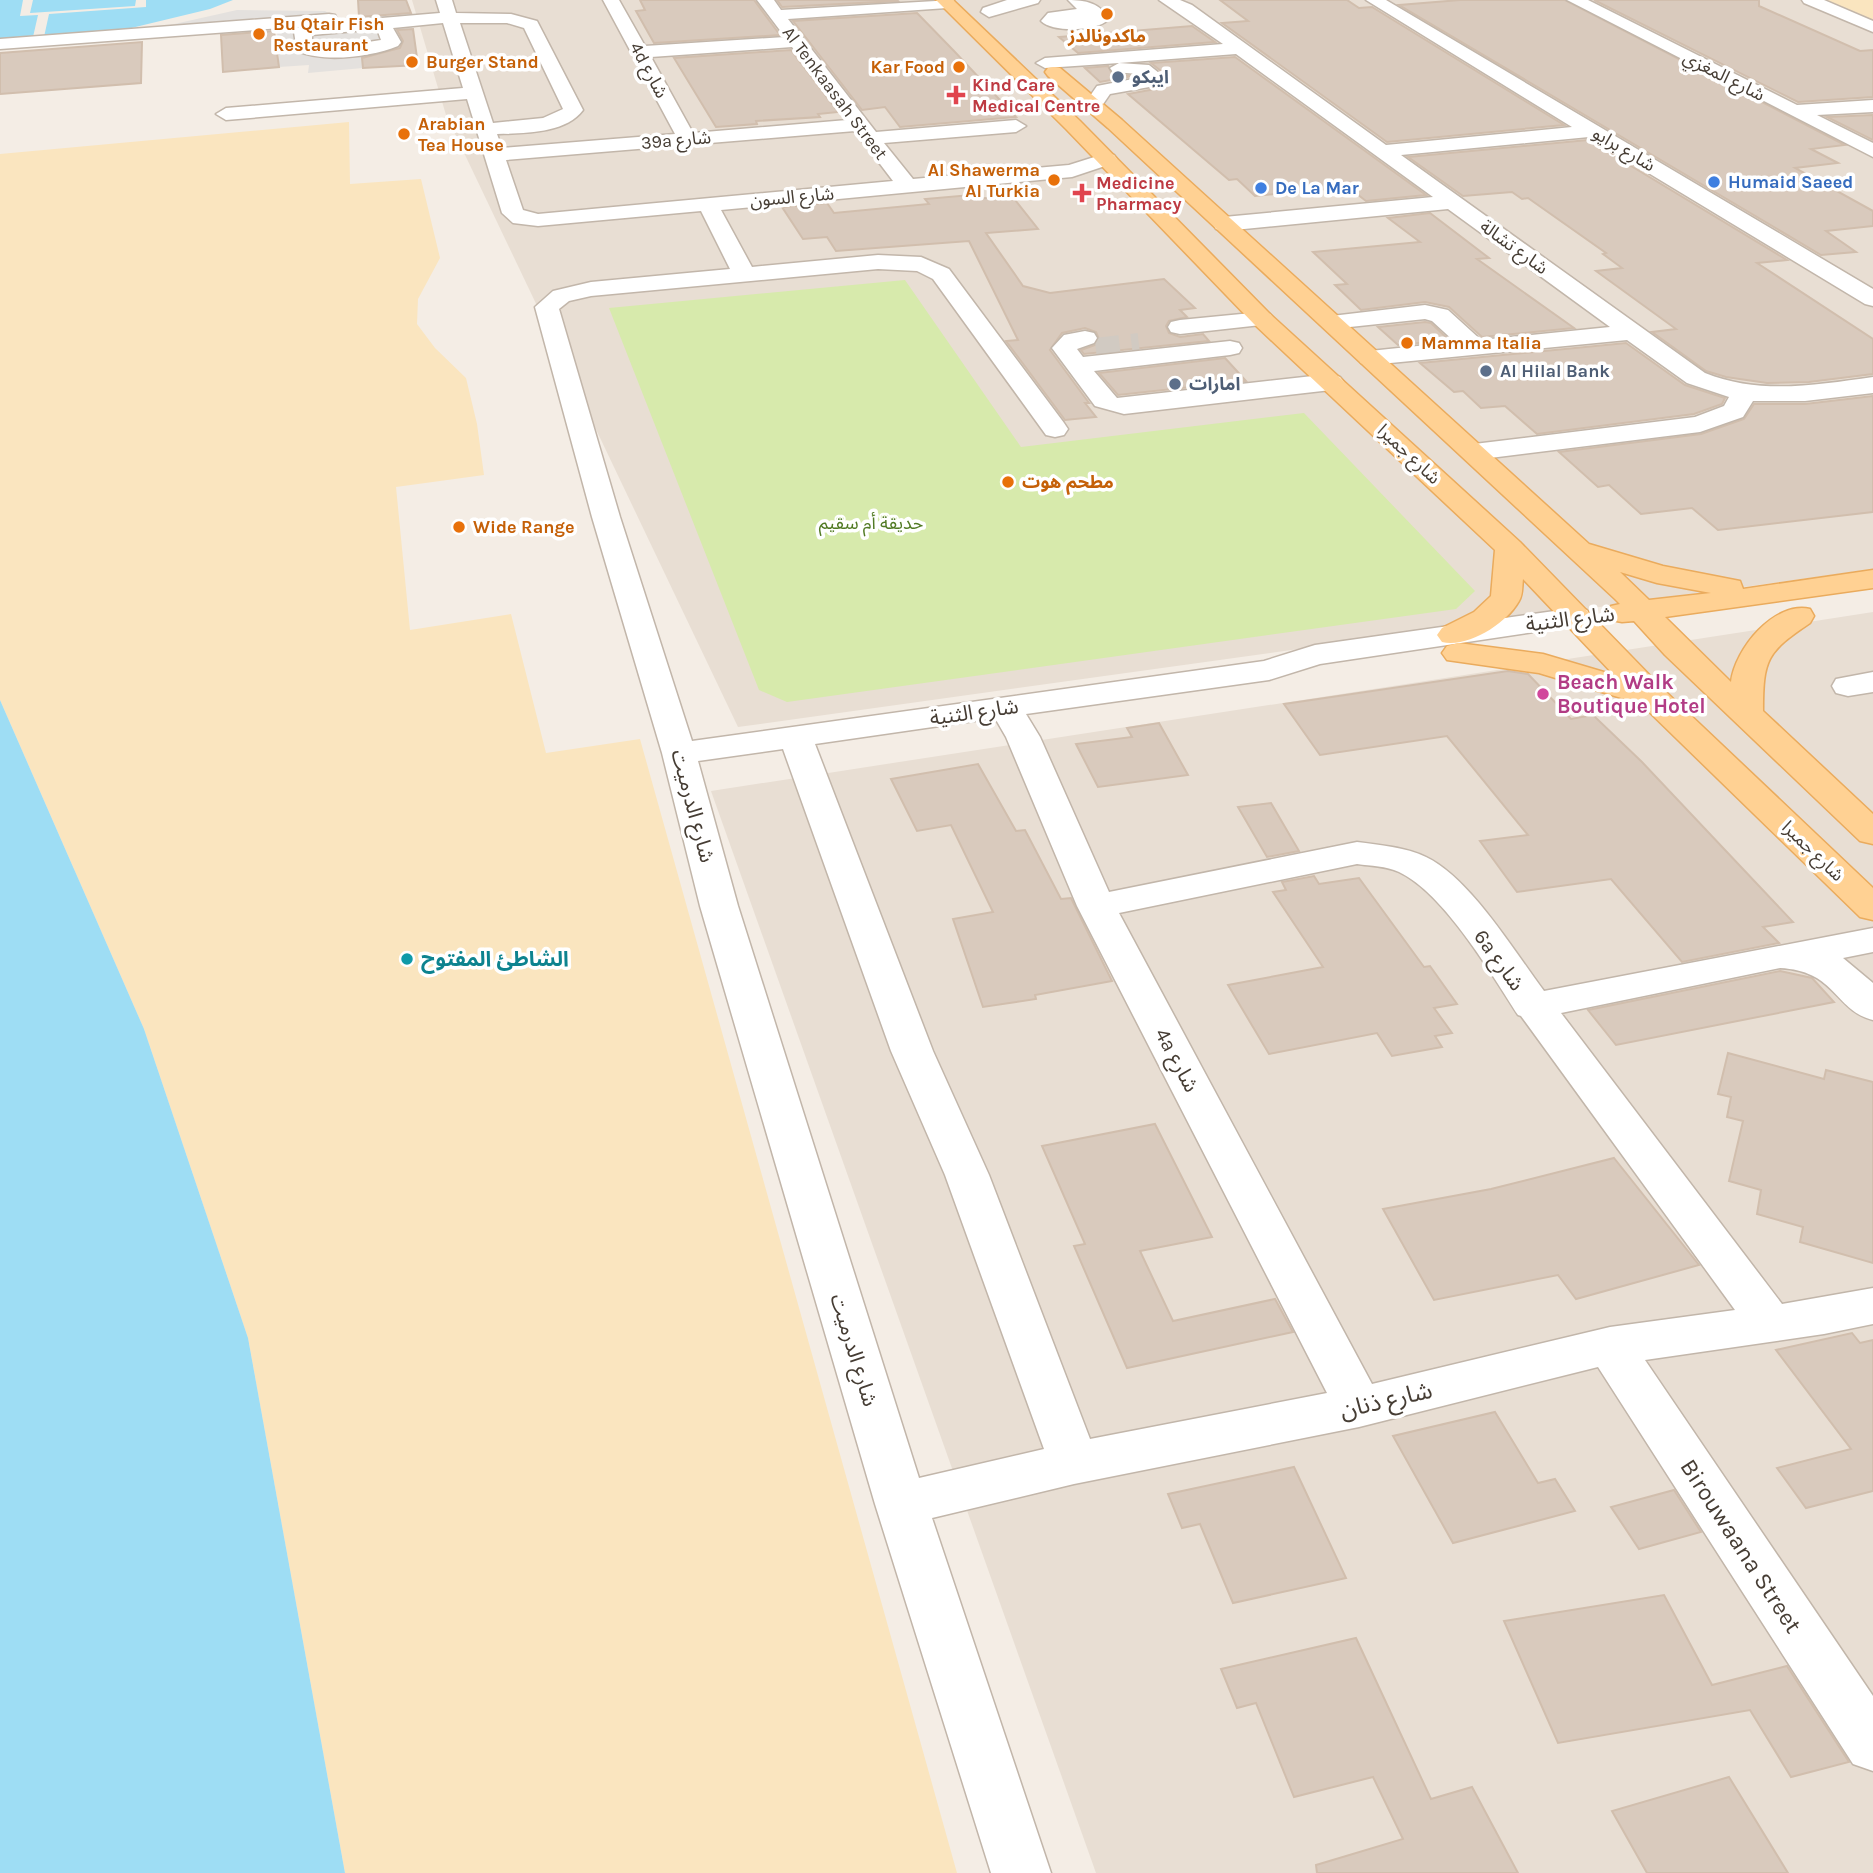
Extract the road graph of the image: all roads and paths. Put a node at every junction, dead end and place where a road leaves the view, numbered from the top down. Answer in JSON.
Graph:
{"nodes":[{"id":1,"x":611,"y":0,"type":"edge"},
{"id":2,"x":1032,"y":0,"type":"edge"},
{"id":3,"x":1374,"y":0,"type":"edge"},
{"id":4,"x":1575,"y":0,"type":"edge"},
{"id":5,"x":1810,"y":0,"type":"edge"},
{"id":6,"x":1843,"y":0,"type":"edge"},
{"id":7,"x":946,"y":1,"type":"edge"},
{"id":8,"x":1177,"y":3,"type":"edge"},
{"id":9,"x":982,"y":6,"type":"edge"},
{"id":10,"x":771,"y":8,"type":"edge"},
{"id":11,"x":235,"y":9,"type":"dead end"},
{"id":12,"x":447,"y":9,"type":"edge"},
{"id":13,"x":1873,"y":13,"type":"edge"},
{"id":14,"x":383,"y":24,"type":"junction"},
{"id":15,"x":220,"y":27,"type":"junction"},
{"id":16,"x":344,"y":27,"type":"junction"},
{"id":17,"x":1873,"y":27,"type":"edge"},
{"id":18,"x":1008,"y":29,"type":"dead end"},
{"id":19,"x":796,"y":42,"type":"junction"},
{"id":20,"x":0,"y":44,"type":"edge"},
{"id":21,"x":1026,"y":46,"type":"dead end"},
{"id":22,"x":1240,"y":48,"type":"junction"},
{"id":23,"x":348,"y":49,"type":"junction"},
{"id":24,"x":639,"y":52,"type":"junction"},
{"id":25,"x":1045,"y":64,"type":"junction"},
{"id":26,"x":475,"y":93,"type":"junction"},
{"id":27,"x":1092,"y":106,"type":"junction"},
{"id":28,"x":1873,"y":106,"type":"edge"},
{"id":29,"x":1794,"y":111,"type":"junction"},
{"id":30,"x":226,"y":114,"type":"dead end"},
{"id":31,"x":1016,"y":126,"type":"dead end"},
{"id":32,"x":485,"y":129,"type":"junction"},
{"id":33,"x":1593,"y":131,"type":"junction"},
{"id":34,"x":863,"y":132,"type":"junction"},
{"id":35,"x":687,"y":139,"type":"junction"},
{"id":36,"x":1382,"y":151,"type":"junction"},
{"id":37,"x":1873,"y":151,"type":"edge"},
{"id":38,"x":493,"y":155,"type":"junction"},
{"id":39,"x":1107,"y":159,"type":"junction"},
{"id":40,"x":1072,"y":171,"type":"junction"},
{"id":41,"x":1124,"y":179,"type":"junction"},
{"id":42,"x":906,"y":186,"type":"junction"},
{"id":43,"x":1452,"y":202,"type":"junction"},
{"id":44,"x":708,"y":205,"type":"junction"},
{"id":45,"x":1224,"y":224,"type":"junction"},
{"id":46,"x":746,"y":275,"type":"junction"},
{"id":47,"x":1873,"y":299,"type":"edge"},
{"id":48,"x":1262,"y":318,"type":"junction"},
{"id":49,"x":1331,"y":322,"type":"junction"},
{"id":50,"x":1631,"y":332,"type":"junction"},
{"id":51,"x":1218,"y":337,"type":"junction"},
{"id":52,"x":1147,"y":338,"type":"tunnel mouth"},
{"id":53,"x":1476,"y":348,"type":"junction"},
{"id":54,"x":1370,"y":358,"type":"junction"},
{"id":55,"x":1331,"y":382,"type":"junction"},
{"id":56,"x":1873,"y":385,"type":"edge"},
{"id":57,"x":1272,"y":389,"type":"junction"},
{"id":58,"x":1744,"y":394,"type":"junction"},
{"id":59,"x":1055,"y":429,"type":"dead end"},
{"id":60,"x":1474,"y":452,"type":"junction"},
{"id":61,"x":1576,"y":546,"type":"junction"},
{"id":62,"x":1510,"y":548,"type":"junction"},
{"id":63,"x":1873,"y":579,"type":"edge"},
{"id":64,"x":1798,"y":604,"type":"junction"},
{"id":65,"x":1873,"y":604,"type":"edge"},
{"id":66,"x":1652,"y":621,"type":"junction"},
{"id":67,"x":1586,"y":628,"type":"junction"},
{"id":68,"x":1455,"y":644,"type":"junction"},
{"id":69,"x":1653,"y":698,"type":"junction"},
{"id":70,"x":1006,"y":708,"type":"junction"},
{"id":71,"x":1746,"y":712,"type":"junction"},
{"id":72,"x":796,"y":738,"type":"junction"},
{"id":73,"x":679,"y":753,"type":"junction"},
{"id":74,"x":1873,"y":833,"type":"edge"},
{"id":75,"x":1096,"y":906,"type":"junction"},
{"id":76,"x":1873,"y":909,"type":"edge"},
{"id":77,"x":1873,"y":940,"type":"edge"},
{"id":78,"x":1796,"y":956,"type":"junction"},
{"id":79,"x":1532,"y":1006,"type":"junction"},
{"id":80,"x":1873,"y":1007,"type":"edge"},
{"id":81,"x":1873,"y":1306,"type":"edge"},
{"id":82,"x":1771,"y":1324,"type":"junction"},
{"id":83,"x":1610,"y":1346,"type":"junction"},
{"id":84,"x":1359,"y":1408,"type":"junction"},
{"id":85,"x":1074,"y":1463,"type":"junction"},
{"id":86,"x":901,"y":1504,"type":"junction"},
{"id":87,"x":1873,"y":1745,"type":"edge"},
{"id":88,"x":1021,"y":1873,"type":"edge"}],
"edges":[{"from":1,"to":24,"type":"street","name":"4d شارع"},
{"from":2,"to":9,"type":"street"},
{"from":3,"to":33,"type":"street","name":"شارع برايو"},
{"from":4,"to":29,"type":"street","name":"شارع المغزي"},
{"from":5,"to":17,"type":"street"},
{"from":6,"to":13,"type":"street"},
{"from":7,"to":10,"type":"street"},
{"from":7,"to":39,"type":"main road","name":"شارع جميرا"},
{"from":8,"to":22,"type":"street","name":"شارع تشالة"},
{"from":9,"to":18,"type":"main road"},
{"from":10,"to":19,"type":"street","name":"Al Tenkaasah Street"},
{"from":11,"to":15,"type":"street"},
{"from":12,"to":14,"type":"street"},
{"from":12,"to":15,"type":"street"},
{"from":12,"to":26,"type":"street"},
{"from":12,"to":32,"type":"street"},
{"from":14,"to":16,"type":"street"},
{"from":14,"to":23,"type":"street"},
{"from":15,"to":20,"type":"street"},
{"from":16,"to":23,"type":"street"},
{"from":16,"to":23,"type":"street"},
{"from":19,"to":24,"type":"street"},
{"from":19,"to":34,"type":"street","name":"Al Tenkaasah Street"},
{"from":21,"to":25,"type":"main road"},
{"from":22,"to":25,"type":"street"},
{"from":22,"to":36,"type":"street","name":"شارع تشالة"},
{"from":24,"to":35,"type":"street","name":"4d شارع"},
{"from":25,"to":27,"type":"main road"},
{"from":25,"to":27,"type":"street"},
{"from":26,"to":30,"type":"street"},
{"from":26,"to":32,"type":"street"},
{"from":27,"to":45,"type":"main road"},
{"from":28,"to":29,"type":"street"},
{"from":29,"to":37,"type":"street","name":"شارع المغزي"},
{"from":31,"to":34,"type":"street","name":"39a شارع"},
{"from":32,"to":38,"type":"street"},
{"from":33,"to":36,"type":"street"},
{"from":33,"to":47,"type":"street","name":"شارع برايو"},
{"from":34,"to":35,"type":"street","name":"39a شارع"},
{"from":34,"to":42,"type":"street","name":"Al Tenkaasah Street"},
{"from":35,"to":38,"type":"street","name":"39a شارع"},
{"from":36,"to":43,"type":"street","name":"شارع تشالة"},
{"from":38,"to":44,"type":"street","name":"شارع السون"},
{"from":39,"to":40,"type":"street","name":"شارع السون"},
{"from":39,"to":41,"type":"main road","name":"شارع جميرا"},
{"from":40,"to":41,"type":"street","name":"شارع السون"},
{"from":40,"to":42,"type":"street","name":"شارع السون"},
{"from":41,"to":48,"type":"main road","name":"شارع جميرا"},
{"from":42,"to":44,"type":"street","name":"شارع السون"},
{"from":43,"to":45,"type":"street"},
{"from":43,"to":50,"type":"street","name":"شارع تشالة"},
{"from":44,"to":46,"type":"street"},
{"from":45,"to":49,"type":"main road"},
{"from":46,"to":59,"type":"street","name":"شارع الدرميت"},
{"from":46,"to":73,"type":"street","name":"شارع الدرميت"},
{"from":48,"to":51,"type":"street"},
{"from":48,"to":55,"type":"main road","name":"شارع جميرا"},
{"from":49,"to":53,"type":"street"},
{"from":49,"to":54,"type":"main road"},
{"from":50,"to":53,"type":"street"},
{"from":50,"to":58,"type":"street","name":"شارع تشالة"},
{"from":51,"to":52,"type":"street"},
{"from":51,"to":57,"type":"street"},
{"from":51,"to":57,"type":"street"},
{"from":53,"to":54,"type":"street"},
{"from":54,"to":60,"type":"main road"},
{"from":55,"to":57,"type":"street"},
{"from":55,"to":62,"type":"main road","name":"شارع جميرا"},
{"from":56,"to":58,"type":"street","name":"شارع تشالة"},
{"from":58,"to":60,"type":"street"},
{"from":60,"to":61,"type":"main road"},
{"from":61,"to":64,"type":"main road"},
{"from":61,"to":66,"type":"main road"},
{"from":62,"to":67,"type":"main road","name":"شارع جميرا"},
{"from":62,"to":68,"type":"main road"},
{"from":63,"to":64,"type":"main road","name":"شارع الثنية"},
{"from":64,"to":65,"type":"main road","name":"شارع الثنية"},
{"from":64,"to":66,"type":"main road","name":"شارع الثنية"},
{"from":64,"to":71,"type":"main road"},
{"from":66,"to":67,"type":"main road","name":"شارع الثنية"},
{"from":66,"to":71,"type":"main road"},
{"from":67,"to":68,"type":"street","name":"شارع الثنية"},
{"from":67,"to":69,"type":"main road","name":"شارع جميرا"},
{"from":68,"to":69,"type":"main road"},
{"from":68,"to":70,"type":"street","name":"شارع الثنية"},
{"from":69,"to":76,"type":"main road","name":"شارع جميرا"},
{"from":70,"to":72,"type":"street","name":"شارع الثنية"},
{"from":70,"to":75,"type":"street","name":"4a شارع"},
{"from":71,"to":74,"type":"main road"},
{"from":72,"to":73,"type":"street","name":"شارع الثنية"},
{"from":72,"to":85,"type":"street"},
{"from":73,"to":86,"type":"street","name":"شارع الدرميت"},
{"from":75,"to":79,"type":"street","name":"6a شارع"},
{"from":75,"to":84,"type":"street","name":"4a شارع"},
{"from":77,"to":78,"type":"street"},
{"from":78,"to":79,"type":"street"},
{"from":78,"to":80,"type":"street"},
{"from":79,"to":82,"type":"street","name":"6a شارع"},
{"from":81,"to":82,"type":"street","name":"شارع ذنان"},
{"from":82,"to":83,"type":"street","name":"شارع ذنان"},
{"from":83,"to":84,"type":"street","name":"شارع ذنان"},
{"from":83,"to":87,"type":"street","name":"Birouwaana Street"},
{"from":84,"to":85,"type":"street","name":"شارع ذنان"},
{"from":85,"to":86,"type":"street","name":"شارع ذنان"},
{"from":86,"to":88,"type":"street","name":"شارع الدرميت"}]}
